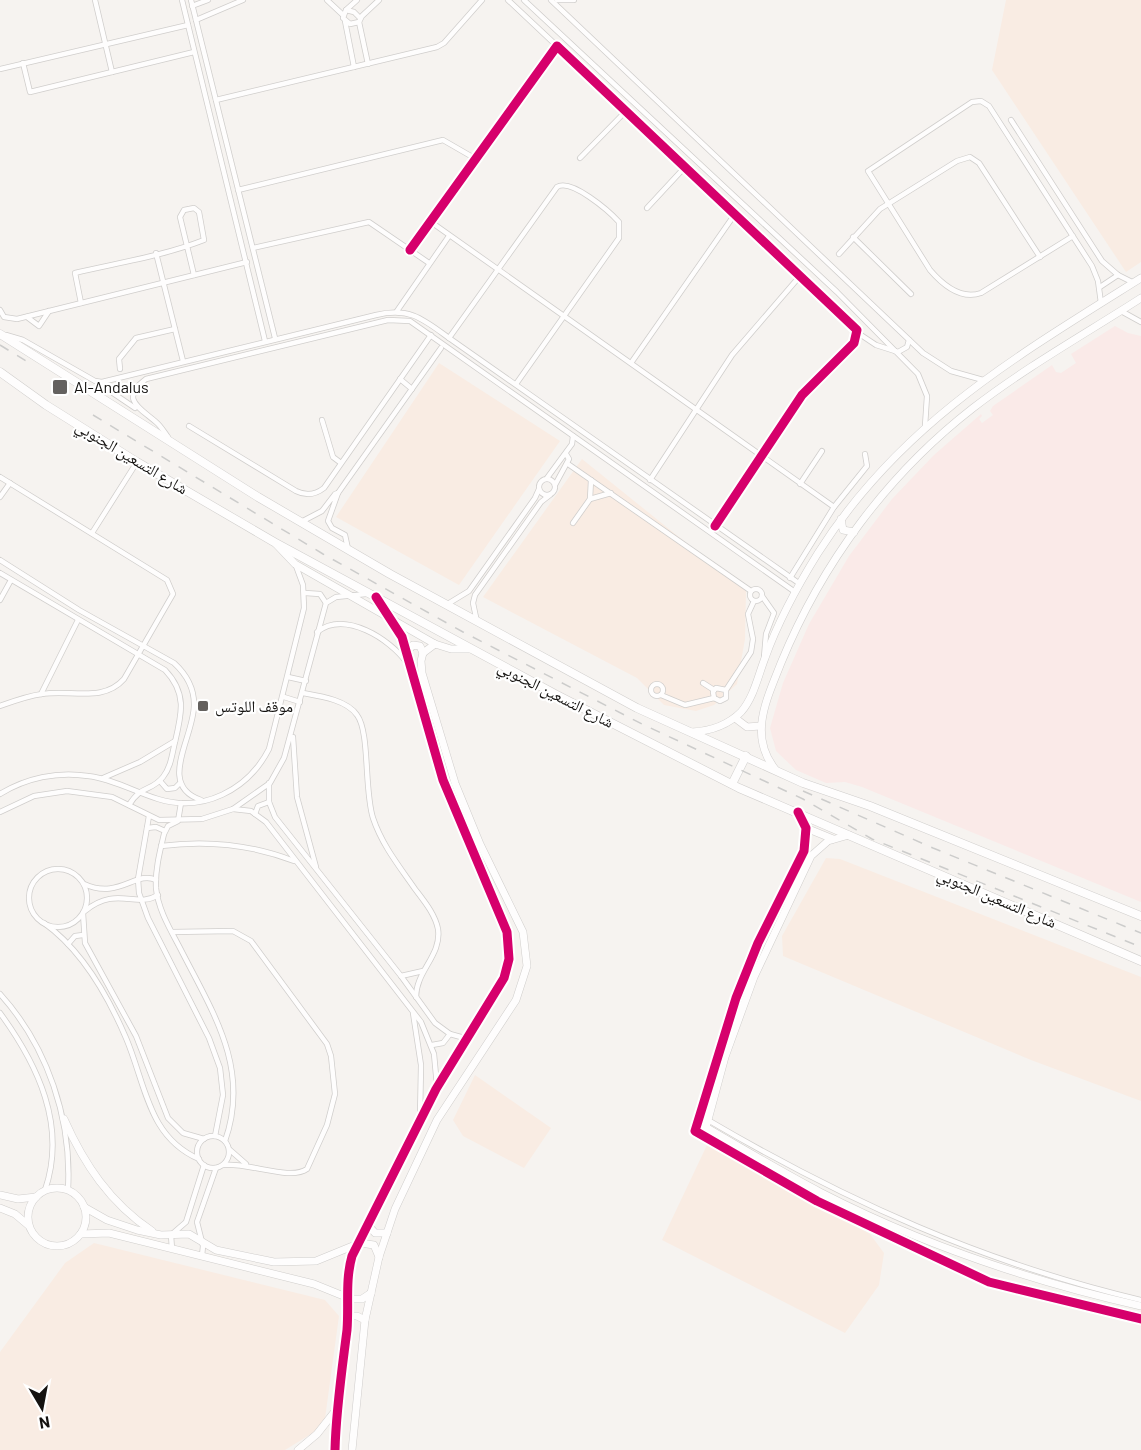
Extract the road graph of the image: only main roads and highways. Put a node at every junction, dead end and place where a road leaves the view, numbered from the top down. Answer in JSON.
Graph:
{"nodes":[{"id":1,"x":0,"y":334,"type":"edge"},
{"id":2,"x":0,"y":372,"type":"edge"},
{"id":3,"x":746,"y":756,"type":"junction"},
{"id":4,"x":732,"y":784,"type":"junction"},
{"id":5,"x":1141,"y":915,"type":"edge"},
{"id":6,"x":1141,"y":961,"type":"edge"}],
"edges":[{"from":1,"to":3,"type":"main road","name":"شارع التسعين الجنوبي"},
{"from":2,"to":4,"type":"main road","name":"شارع التسعين الجنوبي"},
{"from":3,"to":4,"type":"main road"},
{"from":3,"to":5,"type":"main road","name":"شارع التسعين الجنوبي"},
{"from":4,"to":6,"type":"main road","name":"شارع التسعين الجنوبي"}]}
